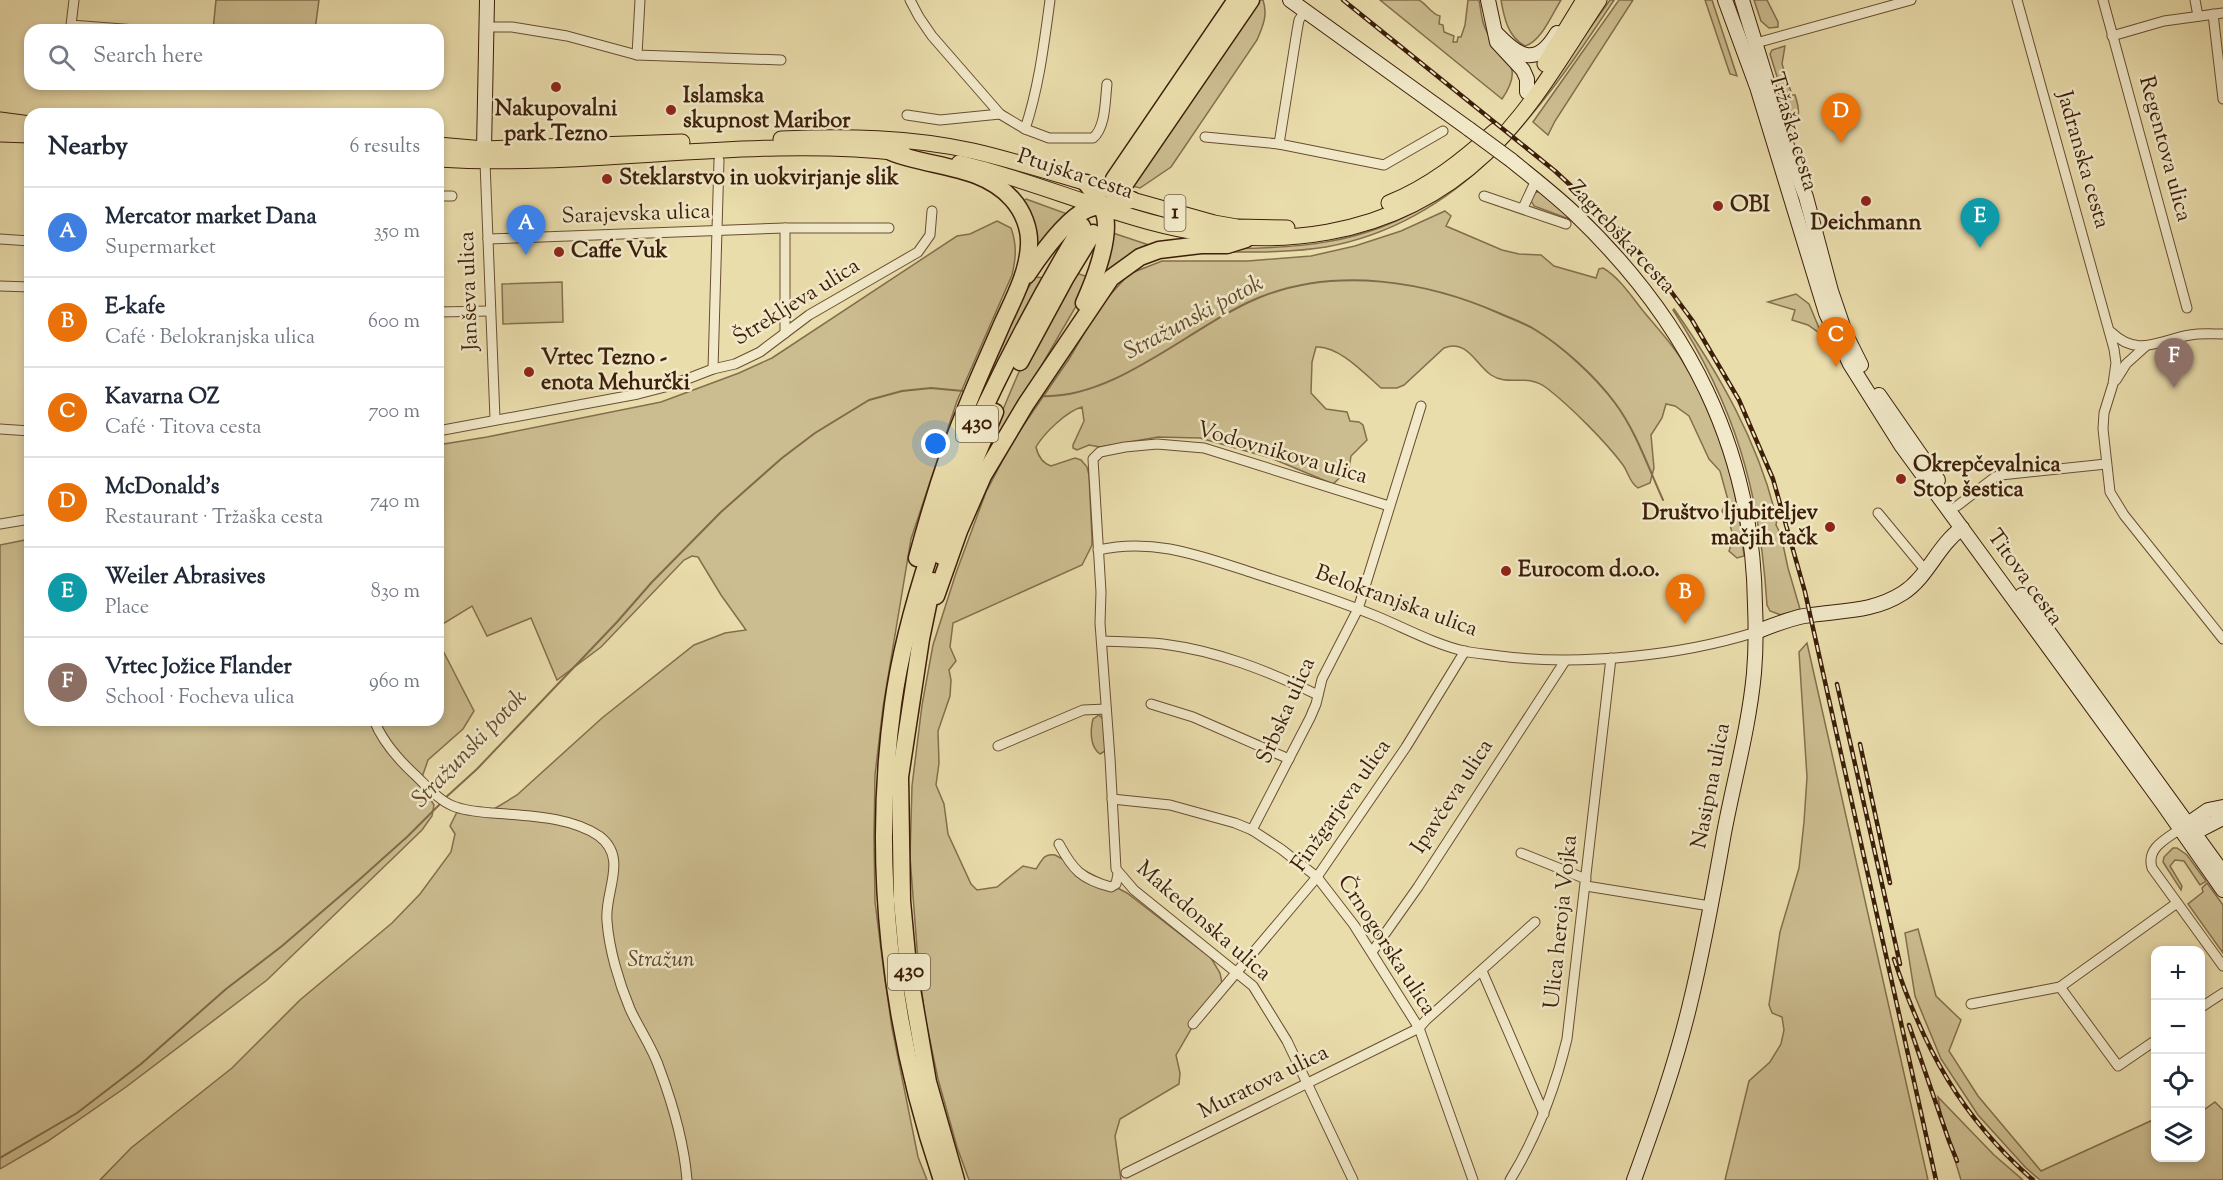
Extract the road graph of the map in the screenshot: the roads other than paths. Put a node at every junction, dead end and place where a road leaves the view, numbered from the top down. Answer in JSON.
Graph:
{"nodes":[{"id":1,"x":74,"y":0,"type":"edge"},
{"id":2,"x":487,"y":0,"type":"edge"},
{"id":3,"x":640,"y":0,"type":"edge"},
{"id":4,"x":910,"y":0,"type":"edge"},
{"id":5,"x":1050,"y":0,"type":"edge"},
{"id":6,"x":1236,"y":0,"type":"edge"},
{"id":7,"x":1251,"y":0,"type":"edge"},
{"id":8,"x":1290,"y":0,"type":"edge"},
{"id":9,"x":1488,"y":0,"type":"edge"},
{"id":10,"x":1584,"y":0,"type":"edge"},
{"id":11,"x":1599,"y":0,"type":"edge"},
{"id":12,"x":1725,"y":0,"type":"edge"},
{"id":13,"x":1742,"y":0,"type":"edge"},
{"id":14,"x":1911,"y":0,"type":"edge"},
{"id":15,"x":2017,"y":0,"type":"edge"},
{"id":16,"x":2103,"y":0,"type":"edge"},
{"id":17,"x":2195,"y":0,"type":"edge"},
{"id":18,"x":1305,"y":11,"type":"junction"},
{"id":19,"x":2218,"y":13,"type":"edge"},
{"id":20,"x":1576,"y":14,"type":"junction"},
{"id":21,"x":2198,"y":16,"type":"junction"},
{"id":22,"x":71,"y":24,"type":"edge"},
{"id":23,"x":487,"y":27,"type":"junction"},
{"id":24,"x":1496,"y":33,"type":"junction"},
{"id":25,"x":2112,"y":36,"type":"junction"},
{"id":26,"x":1756,"y":43,"type":"junction"},
{"id":27,"x":637,"y":55,"type":"junction"},
{"id":28,"x":781,"y":60,"type":"dead end"},
{"id":29,"x":1107,"y":84,"type":"dead end"},
{"id":30,"x":1527,"y":92,"type":"junction"},
{"id":31,"x":2223,"y":99,"type":"edge"},
{"id":32,"x":1000,"y":114,"type":"junction"},
{"id":33,"x":907,"y":115,"type":"dead end"},
{"id":34,"x":0,"y":120,"type":"edge"},
{"id":35,"x":24,"y":123,"type":"edge"},
{"id":36,"x":1025,"y":129,"type":"junction"},
{"id":37,"x":1443,"y":131,"type":"dead end"},
{"id":38,"x":0,"y":134,"type":"edge"},
{"id":39,"x":24,"y":135,"type":"edge"},
{"id":40,"x":1205,"y":137,"type":"dead end"},
{"id":41,"x":1279,"y":144,"type":"junction"},
{"id":42,"x":444,"y":146,"type":"edge"},
{"id":43,"x":891,"y":152,"type":"junction"},
{"id":44,"x":485,"y":156,"type":"junction"},
{"id":45,"x":444,"y":159,"type":"edge"},
{"id":46,"x":719,"y":160,"type":"dead end"},
{"id":47,"x":1536,"y":180,"type":"junction"},
{"id":48,"x":1086,"y":183,"type":"junction"},
{"id":49,"x":444,"y":196,"type":"edge"},
{"id":50,"x":452,"y":196,"type":"dead end"},
{"id":51,"x":1484,"y":196,"type":"dead end"},
{"id":52,"x":1132,"y":200,"type":"junction"},
{"id":53,"x":1102,"y":207,"type":"junction"},
{"id":54,"x":1523,"y":208,"type":"junction"},
{"id":55,"x":932,"y":211,"type":"dead end"},
{"id":56,"x":1566,"y":224,"type":"dead end"},
{"id":57,"x":785,"y":228,"type":"junction"},
{"id":58,"x":889,"y":228,"type":"dead end"},
{"id":59,"x":1088,"y":230,"type":"dead end"},
{"id":60,"x":718,"y":231,"type":"junction"},
{"id":61,"x":0,"y":239,"type":"edge"},
{"id":62,"x":488,"y":239,"type":"junction"},
{"id":63,"x":1246,"y":239,"type":"junction"},
{"id":64,"x":24,"y":241,"type":"edge"},
{"id":65,"x":1820,"y":275,"type":"junction"},
{"id":66,"x":0,"y":285,"type":"edge"},
{"id":67,"x":24,"y":287,"type":"edge"},
{"id":68,"x":1017,"y":291,"type":"junction"},
{"id":69,"x":2187,"y":308,"type":"dead end"},
{"id":70,"x":490,"y":310,"type":"junction"},
{"id":71,"x":444,"y":312,"type":"edge"},
{"id":72,"x":2110,"y":330,"type":"junction"},
{"id":73,"x":785,"y":333,"type":"junction"},
{"id":74,"x":2223,"y":334,"type":"edge"},
{"id":75,"x":1065,"y":344,"type":"junction"},
{"id":76,"x":2146,"y":346,"type":"junction"},
{"id":77,"x":712,"y":369,"type":"junction"},
{"id":78,"x":2113,"y":384,"type":"junction"},
{"id":79,"x":1421,"y":406,"type":"dead end"},
{"id":80,"x":495,"y":419,"type":"junction"},
{"id":81,"x":0,"y":429,"type":"edge"},
{"id":82,"x":444,"y":430,"type":"edge"},
{"id":83,"x":24,"y":431,"type":"edge"},
{"id":84,"x":1095,"y":456,"type":"joint"},
{"id":85,"x":2106,"y":464,"type":"junction"},
{"id":86,"x":1389,"y":506,"type":"junction"},
{"id":87,"x":1957,"y":506,"type":"junction"},
{"id":88,"x":1878,"y":513,"type":"dead end"},
{"id":89,"x":24,"y":520,"type":"edge"},
{"id":90,"x":0,"y":524,"type":"edge"},
{"id":91,"x":1962,"y":528,"type":"junction"},
{"id":92,"x":1098,"y":550,"type":"junction"},
{"id":93,"x":1926,"y":571,"type":"junction"},
{"id":94,"x":1358,"y":609,"type":"junction"},
{"id":95,"x":1756,"y":632,"type":"junction"},
{"id":96,"x":2222,"y":636,"type":"edge"},
{"id":97,"x":914,"y":637,"type":"junction"},
{"id":98,"x":1102,"y":641,"type":"junction"},
{"id":99,"x":1465,"y":651,"type":"junction"},
{"id":100,"x":1611,"y":658,"type":"junction"},
{"id":101,"x":1565,"y":661,"type":"junction"},
{"id":102,"x":1318,"y":694,"type":"junction"},
{"id":103,"x":1151,"y":704,"type":"dead end"},
{"id":104,"x":1106,"y":709,"type":"junction"},
{"id":105,"x":378,"y":726,"type":"edge"},
{"id":106,"x":998,"y":746,"type":"dead end"},
{"id":107,"x":1289,"y":759,"type":"junction"},
{"id":108,"x":1112,"y":799,"type":"junction"},
{"id":109,"x":2223,"y":807,"type":"edge"},
{"id":110,"x":2223,"y":818,"type":"edge"},
{"id":111,"x":1251,"y":830,"type":"junction"},
{"id":112,"x":2187,"y":831,"type":"junction"},
{"id":113,"x":1059,"y":844,"type":"dead end"},
{"id":114,"x":1521,"y":853,"type":"dead end"},
{"id":115,"x":2223,"y":873,"type":"edge"},
{"id":116,"x":1118,"y":874,"type":"junction"},
{"id":117,"x":1317,"y":878,"type":"junction"},
{"id":118,"x":1586,"y":883,"type":"junction"},
{"id":119,"x":2223,"y":890,"type":"edge"},
{"id":120,"x":2177,"y":903,"type":"junction"},
{"id":121,"x":1710,"y":906,"type":"junction"},
{"id":122,"x":1535,"y":922,"type":"dead end"},
{"id":123,"x":1371,"y":952,"type":"junction"},
{"id":124,"x":2223,"y":966,"type":"edge"},
{"id":125,"x":1482,"y":971,"type":"junction"},
{"id":126,"x":1238,"y":973,"type":"junction"},
{"id":127,"x":2060,"y":987,"type":"junction"},
{"id":128,"x":2223,"y":993,"type":"edge"},
{"id":129,"x":1971,"y":1004,"type":"dead end"},
{"id":130,"x":2205,"y":1005,"type":"edge"},
{"id":131,"x":1193,"y":1024,"type":"dead end"},
{"id":132,"x":1419,"y":1029,"type":"junction"},
{"id":133,"x":2151,"y":1043,"type":"edge"},
{"id":134,"x":1307,"y":1083,"type":"junction"},
{"id":135,"x":1544,"y":1114,"type":"junction"},
{"id":136,"x":1126,"y":1173,"type":"dead end"},
{"id":137,"x":687,"y":1180,"type":"edge"},
{"id":138,"x":942,"y":1180,"type":"edge"},
{"id":139,"x":956,"y":1180,"type":"edge"},
{"id":140,"x":1353,"y":1180,"type":"edge"},
{"id":141,"x":1473,"y":1180,"type":"edge"},
{"id":142,"x":1510,"y":1180,"type":"edge"},
{"id":143,"x":1634,"y":1180,"type":"edge"}],
"edges":[{"from":1,"to":22,"type":"street"},
{"from":2,"to":23,"type":"street"},
{"from":3,"to":27,"type":"street"},
{"from":4,"to":32,"type":"street","name":"Ptujska cesta"},
{"from":5,"to":36,"type":"street"},
{"from":6,"to":7,"type":"highway"},
{"from":8,"to":18,"type":"street"},
{"from":9,"to":24,"type":"street"},
{"from":10,"to":20,"type":"main road","name":"Ptujska cesta","number":"1"},
{"from":11,"to":63,"type":"main road","name":"Ptujska cesta","number":"1"},
{"from":12,"to":65,"type":"street","name":"Tržaška cesta"},
{"from":13,"to":26,"type":"street","name":"Tržaška cesta"},
{"from":14,"to":26,"type":"street"},
{"from":15,"to":72,"type":"street","name":"Jadranska cesta"},
{"from":16,"to":25,"type":"street","name":"Regentova ulica"},
{"from":17,"to":21,"type":"street"},
{"from":18,"to":41,"type":"street"},
{"from":18,"to":47,"type":"street","name":"Zagrebška cesta","bridge":true},
{"from":19,"to":21,"type":"street"},
{"from":19,"to":31,"type":"street"},
{"from":20,"to":24,"type":"street","name":"Ptujska cesta"},
{"from":20,"to":30,"type":"main road","name":"Ptujska cesta","number":"1"},
{"from":21,"to":25,"type":"street"},
{"from":23,"to":27,"type":"street"},
{"from":23,"to":44,"type":"street"},
{"from":24,"to":30,"type":"street"},
{"from":25,"to":69,"type":"street","name":"Regentova ulica"},
{"from":26,"to":65,"type":"street","name":"Tržaška cesta"},
{"from":27,"to":28,"type":"street"},
{"from":29,"to":36,"type":"street","name":"Ptujska cesta"},
{"from":30,"to":52,"type":"main road","name":"Ptujska cesta","number":"1"},
{"from":32,"to":33,"type":"street"},
{"from":32,"to":36,"type":"street","name":"Ptujska cesta"},
{"from":34,"to":35,"type":"main road"},
{"from":37,"to":41,"type":"street"},
{"from":38,"to":39,"type":"main road"},
{"from":40,"to":41,"type":"street"},
{"from":42,"to":44,"type":"main road","name":"Ptujska cesta","number":"1"},
{"from":43,"to":44,"type":"main road","name":"Ptujska cesta","number":"1"},
{"from":43,"to":53,"type":"main road","name":"Ptujska cesta","number":"1"},
{"from":43,"to":68,"type":"highway"},
{"from":44,"to":45,"type":"main road","name":"Ptujska cesta","number":"1"},
{"from":44,"to":48,"type":"main road","name":"Ptujska cesta","number":"1"},
{"from":44,"to":62,"type":"street","name":"Janševa ulica"},
{"from":46,"to":60,"type":"street"},
{"from":47,"to":54,"type":"street"},
{"from":47,"to":95,"type":"street","name":"Zagrebška cesta"},
{"from":48,"to":52,"type":"main road","name":"Ptujska cesta","number":"1"},
{"from":48,"to":53,"type":"highway"},
{"from":49,"to":50,"type":"street"},
{"from":51,"to":54,"type":"street"},
{"from":52,"to":53,"type":"highway"},
{"from":53,"to":63,"type":"main road","name":"Ptujska cesta","number":"1"},
{"from":53,"to":68,"type":"highway"},
{"from":53,"to":75,"type":"highway"},
{"from":54,"to":56,"type":"street"},
{"from":55,"to":73,"type":"street","name":"Štrekljeva ulica"},
{"from":57,"to":58,"type":"street","name":"Sarajevska ulica"},
{"from":57,"to":60,"type":"street","name":"Sarajevska ulica"},
{"from":57,"to":73,"type":"street"},
{"from":59,"to":97,"type":"highway","number":"430"},
{"from":60,"to":62,"type":"street","name":"Sarajevska ulica"},
{"from":60,"to":77,"type":"street"},
{"from":61,"to":64,"type":"street"},
{"from":62,"to":70,"type":"street","name":"Janševa ulica"},
{"from":63,"to":75,"type":"highway"},
{"from":65,"to":87,"type":"street","name":"Titova cesta"},
{"from":65,"to":91,"type":"street","name":"Titova cesta"},
{"from":66,"to":67,"type":"street"},
{"from":68,"to":97,"type":"highway"},
{"from":70,"to":71,"type":"street"},
{"from":70,"to":80,"type":"street","name":"Janševa ulica"},
{"from":72,"to":76,"type":"street"},
{"from":72,"to":78,"type":"street","name":"Jadranska cesta"},
{"from":73,"to":77,"type":"street","name":"Štrekljeva ulica"},
{"from":74,"to":76,"type":"street"},
{"from":75,"to":97,"type":"highway"},
{"from":76,"to":78,"type":"street"},
{"from":77,"to":80,"type":"street","name":"Štrekljeva ulica"},
{"from":78,"to":85,"type":"street"},
{"from":79,"to":86,"type":"street","name":"Srbska ulica"},
{"from":80,"to":82,"type":"street","name":"Štrekljeva ulica"},
{"from":81,"to":83,"type":"street"},
{"from":84,"to":86,"type":"street","name":"Vodovnikova ulica"},
{"from":84,"to":92,"type":"street","name":"Makedonska ulica"},
{"from":85,"to":87,"type":"street"},
{"from":85,"to":96,"type":"street"},
{"from":86,"to":94,"type":"street","name":"Srbska ulica"},
{"from":87,"to":112,"type":"street","name":"Titova cesta"},
{"from":88,"to":93,"type":"street"},
{"from":89,"to":90,"type":"street"},
{"from":91,"to":93,"type":"street"},
{"from":91,"to":112,"type":"street","name":"Titova cesta"},
{"from":92,"to":94,"type":"street","name":"Belokranjska ulica"},
{"from":92,"to":98,"type":"street","name":"Makedonska ulica"},
{"from":93,"to":95,"type":"street"},
{"from":94,"to":99,"type":"street","name":"Belokranjska ulica"},
{"from":94,"to":102,"type":"street","name":"Srbska ulica"},
{"from":95,"to":100,"type":"street","name":"Belokranjska ulica"},
{"from":95,"to":121,"type":"street","name":"Nasipna ulica"},
{"from":97,"to":138,"type":"highway","number":"430"},
{"from":97,"to":139,"type":"highway","number":"430"},
{"from":98,"to":102,"type":"street"},
{"from":98,"to":104,"type":"street","name":"Makedonska ulica"},
{"from":99,"to":101,"type":"street","name":"Belokranjska ulica"},
{"from":99,"to":117,"type":"street","name":"Finžgarjeva ulica"},
{"from":100,"to":101,"type":"street","name":"Belokranjska ulica"},
{"from":100,"to":118,"type":"street","name":"Ulica heroja Vojka"},
{"from":101,"to":123,"type":"street","name":"Ipavčeva ulica"},
{"from":102,"to":107,"type":"street","name":"Srbska ulica"},
{"from":103,"to":107,"type":"street"},
{"from":104,"to":106,"type":"street"},
{"from":104,"to":108,"type":"street","name":"Makedonska ulica"},
{"from":105,"to":137,"type":"street"},
{"from":107,"to":111,"type":"street","name":"Srbska ulica"},
{"from":108,"to":111,"type":"street","name":"Črnogorska ulica"},
{"from":108,"to":116,"type":"street","name":"Makedonska ulica"},
{"from":109,"to":112,"type":"street"},
{"from":110,"to":112,"type":"street"},
{"from":111,"to":117,"type":"street","name":"Črnogorska ulica"},
{"from":112,"to":115,"type":"street","name":"Titova cesta"},
{"from":112,"to":119,"type":"street","name":"Titova cesta"},
{"from":112,"to":120,"type":"street"},
{"from":113,"to":116,"type":"street"},
{"from":114,"to":118,"type":"street"},
{"from":116,"to":126,"type":"street","name":"Makedonska ulica"},
{"from":117,"to":123,"type":"street","name":"Črnogorska ulica"},
{"from":117,"to":126,"type":"street","name":"Finžgarjeva ulica"},
{"from":118,"to":121,"type":"street"},
{"from":118,"to":135,"type":"street","name":"Ulica heroja Vojka"},
{"from":120,"to":124,"type":"street"},
{"from":120,"to":127,"type":"street"},
{"from":121,"to":143,"type":"street","name":"Nasipna ulica"},
{"from":122,"to":125,"type":"street","name":"Muratova ulica"},
{"from":123,"to":132,"type":"street","name":"Črnogorska ulica"},
{"from":125,"to":132,"type":"street","name":"Muratova ulica"},
{"from":125,"to":135,"type":"street"},
{"from":126,"to":131,"type":"street","name":"Finžgarjeva ulica"},
{"from":126,"to":134,"type":"street","name":"Makedonska ulica"},
{"from":127,"to":129,"type":"street"},
{"from":127,"to":133,"type":"street"},
{"from":128,"to":130,"type":"street"},
{"from":132,"to":134,"type":"street","name":"Muratova ulica"},
{"from":132,"to":141,"type":"street","name":"Črnogorska ulica"},
{"from":134,"to":136,"type":"street","name":"Muratova ulica"},
{"from":134,"to":140,"type":"street","name":"Makedonska ulica"},
{"from":135,"to":142,"type":"street","name":"Ulica heroja Vojka"}]}
